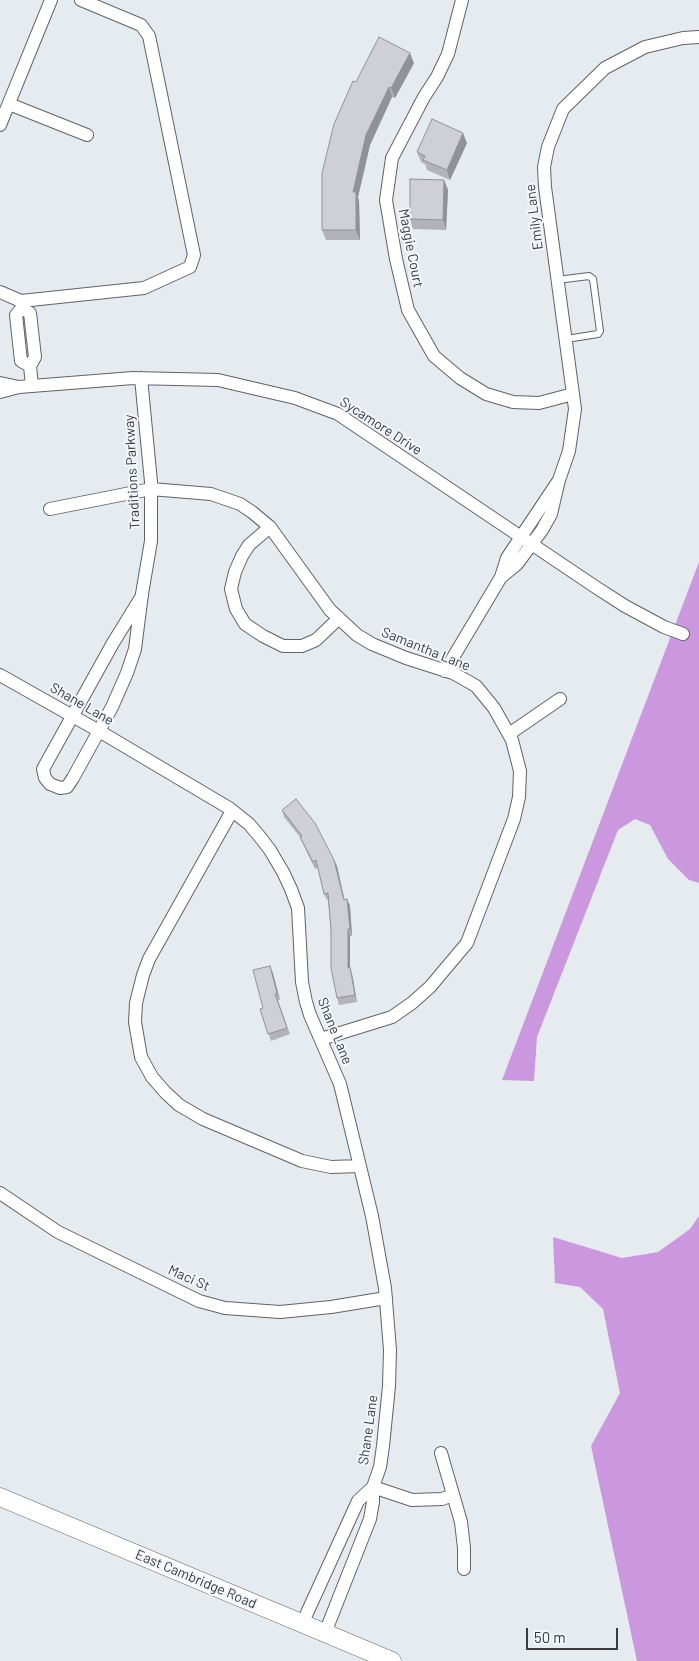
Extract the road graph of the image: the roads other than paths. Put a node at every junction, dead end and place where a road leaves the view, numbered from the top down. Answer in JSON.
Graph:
{"nodes":[{"id":1,"x":52,"y":0,"type":"edge"},
{"id":2,"x":81,"y":0,"type":"edge"},
{"id":3,"x":462,"y":0,"type":"edge"},
{"id":4,"x":699,"y":37,"type":"edge"},
{"id":5,"x":9,"y":104,"type":"junction"},
{"id":6,"x":0,"y":126,"type":"edge"},
{"id":7,"x":87,"y":135,"type":"dead end"},
{"id":8,"x":558,"y":280,"type":"junction"},
{"id":9,"x":0,"y":292,"type":"edge"},
{"id":10,"x":21,"y":304,"type":"junction"},
{"id":11,"x":566,"y":339,"type":"junction"},
{"id":12,"x":141,"y":378,"type":"junction"},
{"id":13,"x":0,"y":382,"type":"edge"},
{"id":14,"x":32,"y":386,"type":"junction"},
{"id":15,"x":19,"y":387,"type":"junction"},
{"id":16,"x":0,"y":392,"type":"edge"},
{"id":17,"x":573,"y":394,"type":"junction"},
{"id":18,"x":559,"y":480,"type":"junction"},
{"id":19,"x":151,"y":489,"type":"junction"},
{"id":20,"x":50,"y":509,"type":"dead end"},
{"id":21,"x":270,"y":527,"type":"junction"},
{"id":22,"x":521,"y":537,"type":"junction"},
{"id":23,"x":532,"y":544,"type":"junction"},
{"id":24,"x":501,"y":577,"type":"junction"},
{"id":25,"x":142,"y":594,"type":"junction"},
{"id":26,"x":339,"y":618,"type":"junction"},
{"id":27,"x":683,"y":634,"type":"dead end"},
{"id":28,"x":445,"y":671,"type":"junction"},
{"id":29,"x":0,"y":676,"type":"edge"},
{"id":30,"x":560,"y":699,"type":"dead end"},
{"id":31,"x":72,"y":716,"type":"junction"},
{"id":32,"x":99,"y":731,"type":"junction"},
{"id":33,"x":509,"y":734,"type":"junction"},
{"id":34,"x":232,"y":811,"type":"junction"},
{"id":35,"x":321,"y":1040,"type":"junction"},
{"id":36,"x":360,"y":1166,"type":"junction"},
{"id":37,"x":0,"y":1193,"type":"edge"},
{"id":38,"x":386,"y":1298,"type":"junction"},
{"id":39,"x":441,"y":1453,"type":"dead end"},
{"id":40,"x":373,"y":1487,"type":"junction"},
{"id":41,"x":453,"y":1494,"type":"junction"},
{"id":42,"x":0,"y":1497,"type":"edge"},
{"id":43,"x":464,"y":1569,"type":"dead end"},
{"id":44,"x":302,"y":1624,"type":"junction"},
{"id":45,"x":325,"y":1633,"type":"junction"},
{"id":46,"x":392,"y":1661,"type":"edge"}],
"edges":[{"from":1,"to":5,"type":"street"},
{"from":2,"to":10,"type":"street"},
{"from":3,"to":17,"type":"street","name":"Maggie Court"},
{"from":4,"to":8,"type":"street","name":"Emily Lane"},
{"from":5,"to":6,"type":"street"},
{"from":5,"to":7,"type":"street"},
{"from":8,"to":11,"type":"street","name":"Emily Lane"},
{"from":8,"to":11,"type":"lane"},
{"from":9,"to":10,"type":"street"},
{"from":10,"to":14,"type":"street"},
{"from":11,"to":17,"type":"street","name":"Emily Lane"},
{"from":12,"to":14,"type":"street","name":"Sycamore Drive"},
{"from":12,"to":19,"type":"street","name":"Traditions Parkway"},
{"from":12,"to":22,"type":"street","name":"Sycamore Drive"},
{"from":13,"to":15,"type":"street","name":"Sycamore Drive"},
{"from":14,"to":15,"type":"street","name":"Sycamore Drive"},
{"from":15,"to":16,"type":"street","name":"Sycamore Drive"},
{"from":17,"to":18,"type":"street","name":"Emily Lane"},
{"from":18,"to":22,"type":"street","name":"Emily Lane"},
{"from":18,"to":23,"type":"street","name":"Emily Lane"},
{"from":19,"to":20,"type":"street","name":"Samantha Lane"},
{"from":19,"to":21,"type":"street","name":"Samantha Lane"},
{"from":19,"to":25,"type":"street","name":"Traditions Parkway"},
{"from":21,"to":26,"type":"street","name":"Samantha Lane"},
{"from":21,"to":26,"type":"street"},
{"from":22,"to":23,"type":"street","name":"Sycamore Drive"},
{"from":22,"to":24,"type":"street","name":"Emily Lane"},
{"from":23,"to":24,"type":"street","name":"Emily Lane"},
{"from":23,"to":27,"type":"street","name":"Sycamore Drive"},
{"from":24,"to":28,"type":"street"},
{"from":25,"to":31,"type":"street","name":"Traditions Parkway"},
{"from":25,"to":32,"type":"street","name":"Traditions Parkway"},
{"from":26,"to":28,"type":"street","name":"Samantha Lane"},
{"from":28,"to":33,"type":"street","name":"Samantha Lane"},
{"from":29,"to":31,"type":"street","name":"Shane Lane"},
{"from":30,"to":33,"type":"street"},
{"from":31,"to":32,"type":"street","name":"Shane Lane"},
{"from":31,"to":32,"type":"street","name":"Traditions Parkway"},
{"from":32,"to":34,"type":"street","name":"Shane Lane"},
{"from":33,"to":35,"type":"street","name":"Samantha Lane"},
{"from":34,"to":35,"type":"street","name":"Shane Lane"},
{"from":34,"to":36,"type":"street"},
{"from":35,"to":36,"type":"street","name":"Shane Lane"},
{"from":36,"to":38,"type":"street","name":"Shane Lane"},
{"from":37,"to":38,"type":"street","name":"Maci St"},
{"from":38,"to":40,"type":"street","name":"Shane Lane"},
{"from":39,"to":41,"type":"street"},
{"from":40,"to":41,"type":"street"},
{"from":40,"to":44,"type":"street"},
{"from":40,"to":45,"type":"street"},
{"from":41,"to":43,"type":"street"},
{"from":42,"to":44,"type":"street","name":"East Cambridge Road"},
{"from":44,"to":45,"type":"street","name":"East Cambridge Road"},
{"from":45,"to":46,"type":"street","name":"East Cambridge Road"}]}
